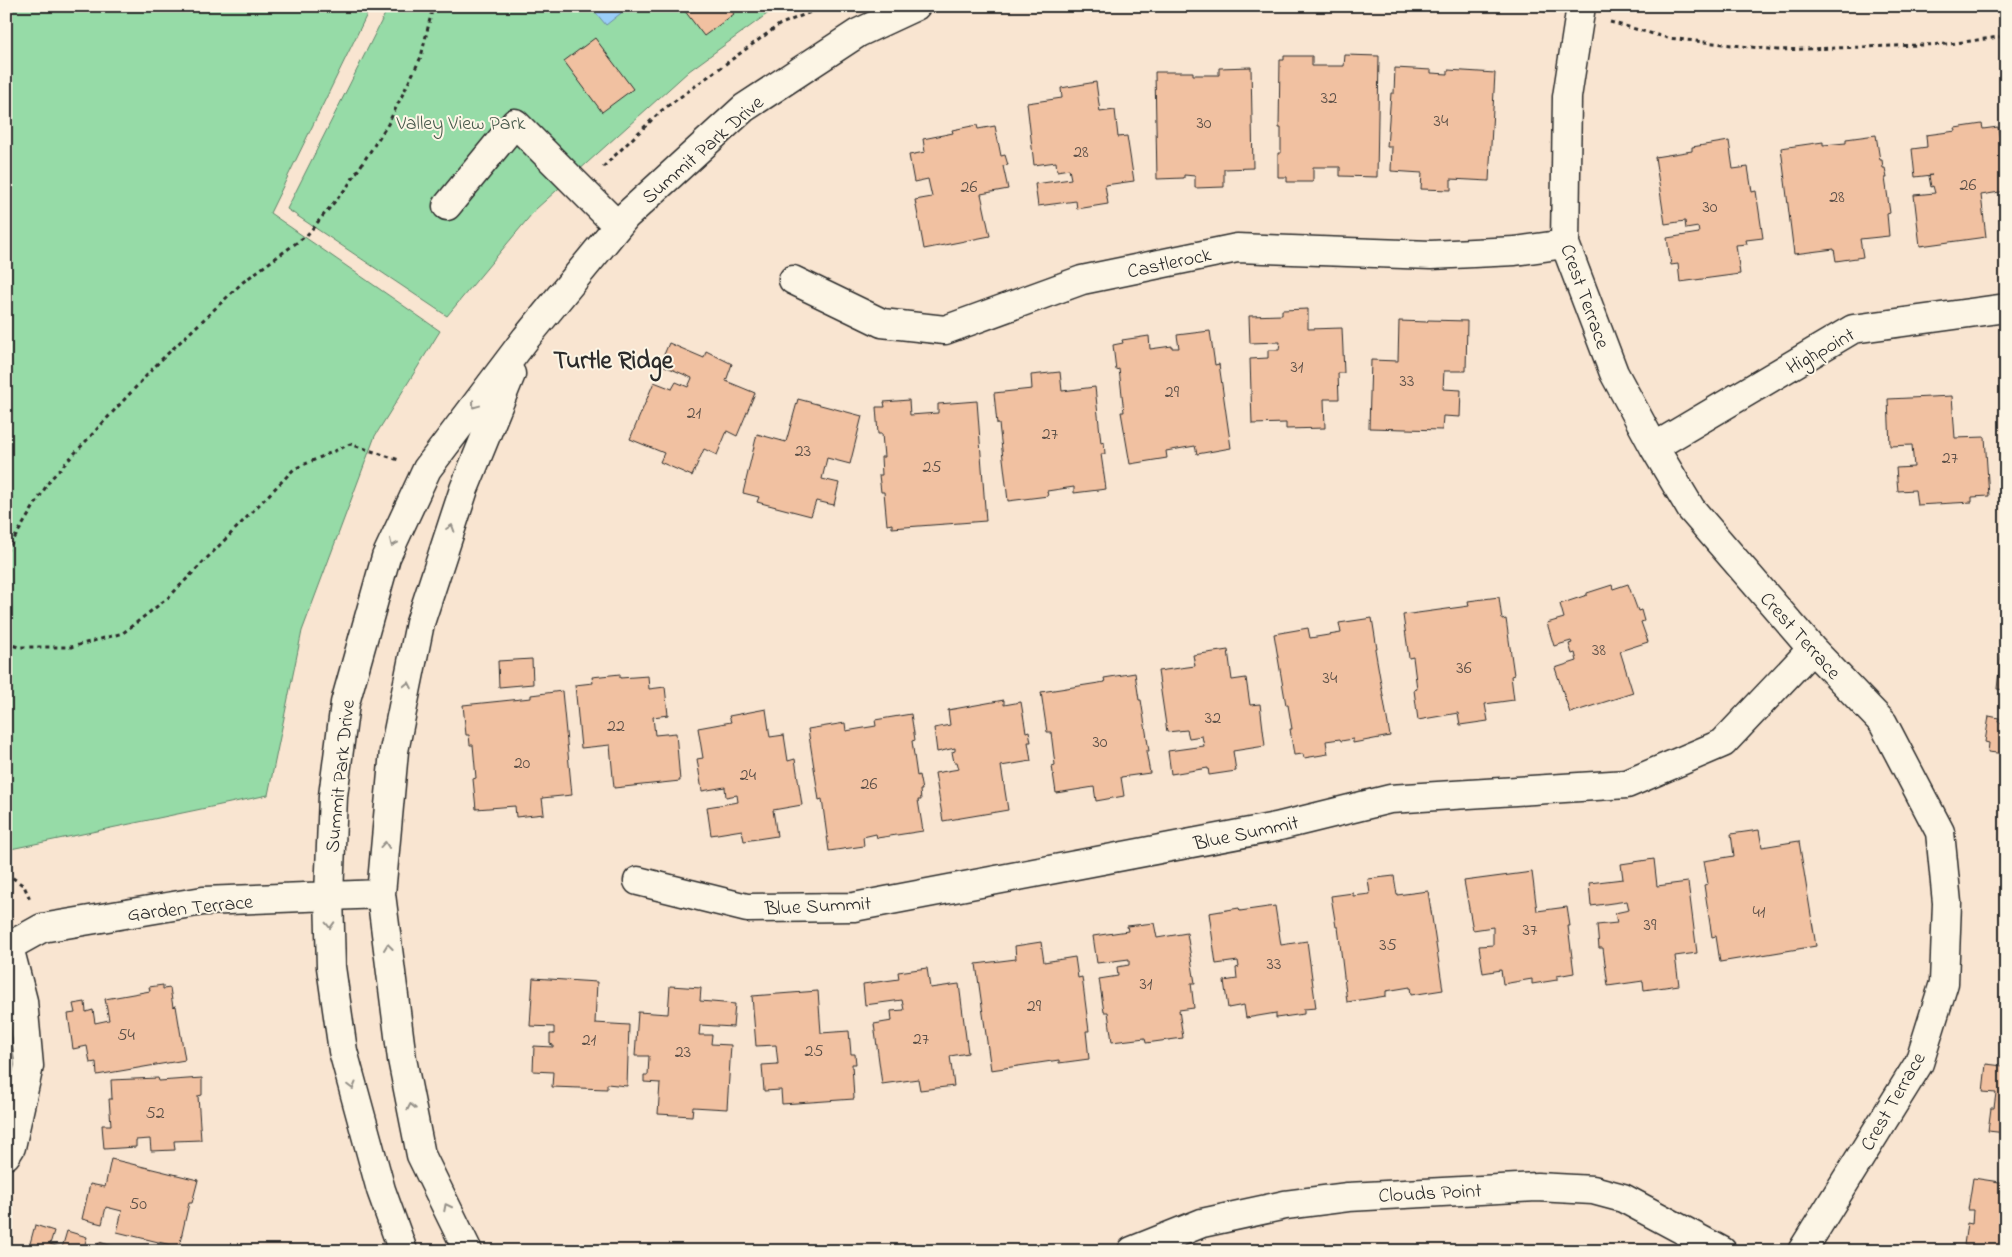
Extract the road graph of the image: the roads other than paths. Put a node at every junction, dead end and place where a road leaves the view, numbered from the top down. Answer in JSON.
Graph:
{"nodes":[{"id":1,"x":916,"y":6,"type":"edge"},
{"id":2,"x":1580,"y":11,"type":"edge"},
{"id":3,"x":447,"y":206,"type":"dead end"},
{"id":4,"x":617,"y":225,"type":"junction"},
{"id":5,"x":1564,"y":244,"type":"junction"},
{"id":6,"x":793,"y":280,"type":"dead end"},
{"id":7,"x":2006,"y":308,"type":"edge"},
{"id":8,"x":526,"y":338,"type":"junction"},
{"id":9,"x":1654,"y":447,"type":"junction"},
{"id":10,"x":1812,"y":649,"type":"junction"},
{"id":11,"x":638,"y":880,"type":"dead end"},
{"id":12,"x":381,"y":894,"type":"junction"},
{"id":13,"x":329,"y":895,"type":"junction"},
{"id":14,"x":7,"y":948,"type":"edge"},
{"id":15,"x":6,"y":1155,"type":"edge"},
{"id":16,"x":403,"y":1251,"type":"edge"},
{"id":17,"x":468,"y":1251,"type":"edge"},
{"id":18,"x":1132,"y":1251,"type":"edge"},
{"id":19,"x":1722,"y":1251,"type":"edge"},
{"id":20,"x":1802,"y":1251,"type":"edge"}],
"edges":[{"from":1,"to":4,"type":"street","name":"Summit Park Drive"},
{"from":2,"to":5,"type":"street","name":"Crest Terrace"},
{"from":3,"to":4,"type":"street"},
{"from":4,"to":8,"type":"street","name":"Summit Park Drive"},
{"from":5,"to":6,"type":"street","name":"Castlerock"},
{"from":5,"to":9,"type":"street","name":"Crest Terrace"},
{"from":7,"to":9,"type":"street","name":"Highpoint"},
{"from":12,"to":8,"type":"street","name":"Summit Park Drive","one_way":true},
{"from":8,"to":13,"type":"street","name":"Summit Park Drive","one_way":true},
{"from":9,"to":10,"type":"street","name":"Crest Terrace"},
{"from":10,"to":11,"type":"street","name":"Blue Summit"},
{"from":10,"to":20,"type":"street","name":"Crest Terrace"},
{"from":12,"to":13,"type":"street","name":"Garden Terrace"},
{"from":17,"to":12,"type":"street","name":"Summit Park Drive","one_way":true},
{"from":13,"to":14,"type":"street","name":"Garden Terrace"},
{"from":13,"to":16,"type":"street","name":"Summit Park Drive","one_way":true},
{"from":14,"to":15,"type":"street"},
{"from":18,"to":19,"type":"street","name":"Clouds Point"}]}
